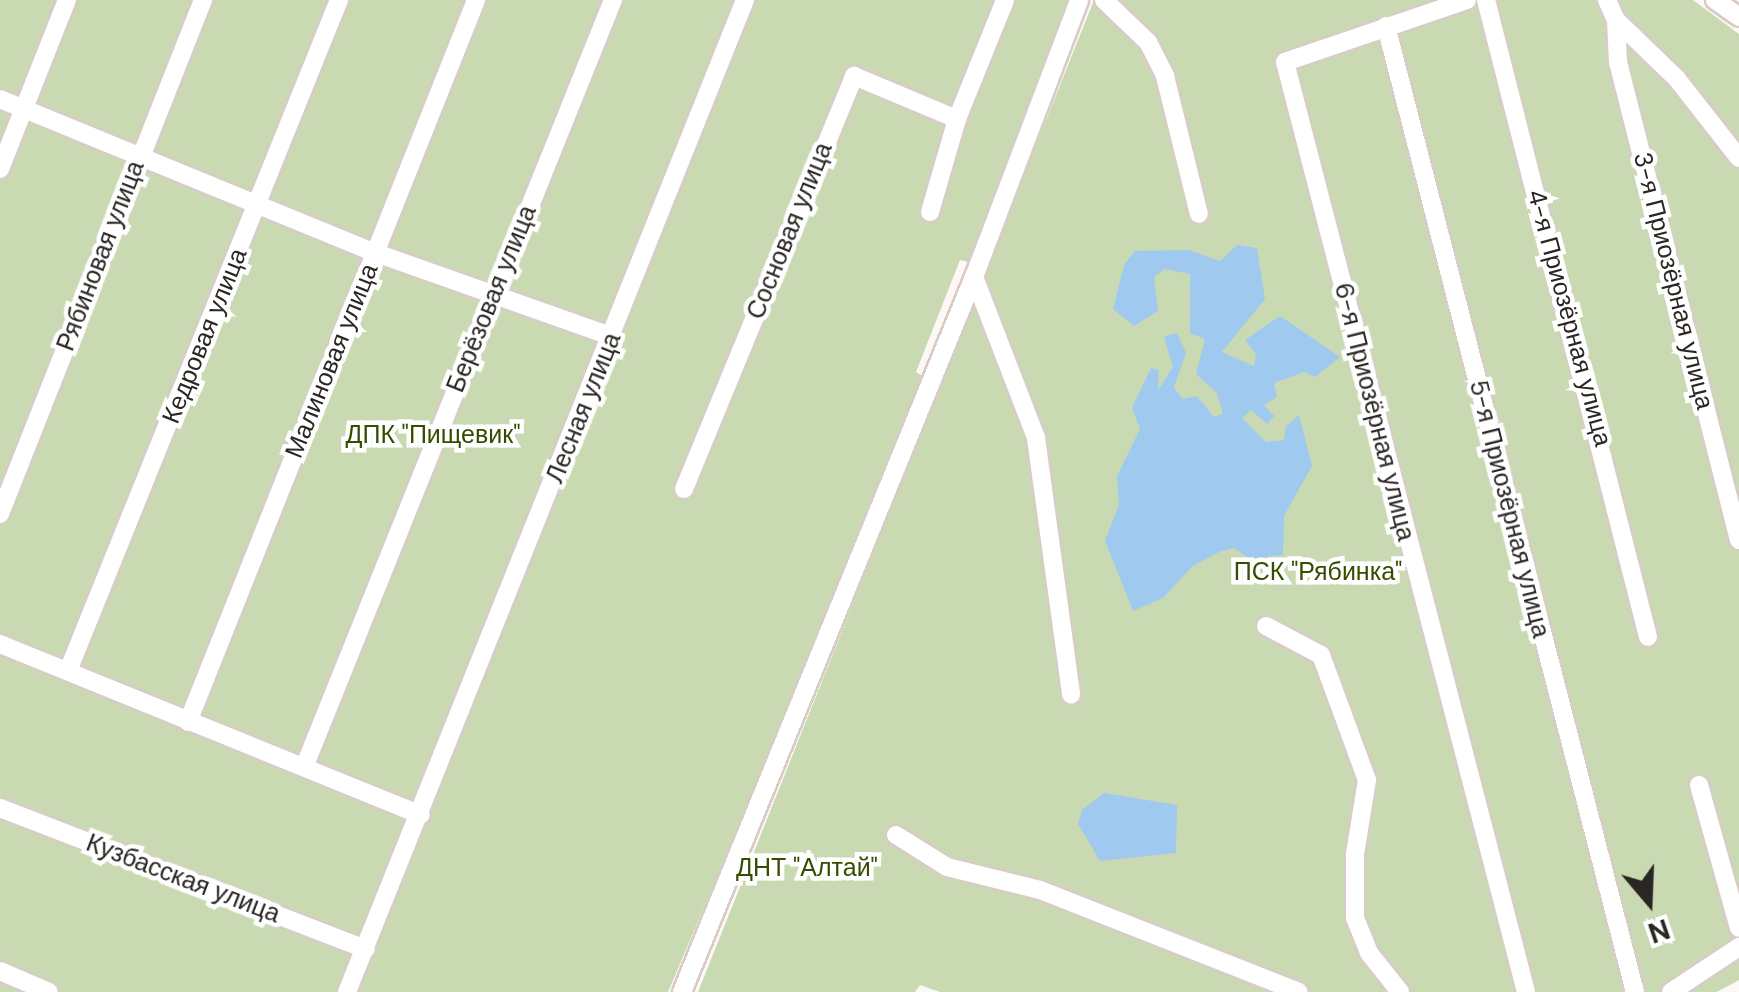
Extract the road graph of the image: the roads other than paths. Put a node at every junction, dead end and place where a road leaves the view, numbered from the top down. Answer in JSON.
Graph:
{"nodes":[{"id":1,"x":68,"y":0,"type":"edge"},
{"id":2,"x":204,"y":0,"type":"edge"},
{"id":3,"x":339,"y":0,"type":"edge"},
{"id":4,"x":476,"y":0,"type":"edge"},
{"id":5,"x":612,"y":0,"type":"edge"},
{"id":6,"x":745,"y":0,"type":"edge"},
{"id":7,"x":1005,"y":0,"type":"edge"},
{"id":8,"x":1079,"y":0,"type":"edge"},
{"id":9,"x":1104,"y":0,"type":"edge"},
{"id":10,"x":1467,"y":0,"type":"edge"},
{"id":11,"x":1486,"y":0,"type":"edge"},
{"id":12,"x":1607,"y":0,"type":"edge"},
{"id":13,"x":1715,"y":0,"type":"edge"},
{"id":14,"x":1739,"y":17,"type":"edge"},
{"id":15,"x":1616,"y":20,"type":"junction"},
{"id":16,"x":1386,"y":26,"type":"junction"},
{"id":17,"x":0,"y":99,"type":"edge"},
{"id":18,"x":24,"y":108,"type":"junction"},
{"id":19,"x":957,"y":119,"type":"junction"},
{"id":20,"x":140,"y":155,"type":"junction"},
{"id":21,"x":1739,"y":158,"type":"edge"},
{"id":22,"x":0,"y":169,"type":"edge"},
{"id":23,"x":258,"y":204,"type":"junction"},
{"id":24,"x":930,"y":212,"type":"dead end"},
{"id":25,"x":1199,"y":214,"type":"dead end"},
{"id":26,"x":376,"y":253,"type":"junction"},
{"id":27,"x":974,"y":277,"type":"junction"},
{"id":28,"x":494,"y":293,"type":"junction"},
{"id":29,"x":613,"y":338,"type":"junction"},
{"id":30,"x":684,"y":489,"type":"dead end"},
{"id":31,"x":0,"y":514,"type":"edge"},
{"id":32,"x":1739,"y":540,"type":"edge"},
{"id":33,"x":1266,"y":626,"type":"dead end"},
{"id":34,"x":1648,"y":637,"type":"dead end"},
{"id":35,"x":0,"y":644,"type":"edge"},
{"id":36,"x":68,"y":670,"type":"junction"},
{"id":37,"x":1071,"y":695,"type":"dead end"},
{"id":38,"x":188,"y":722,"type":"junction"},
{"id":39,"x":305,"y":765,"type":"junction"},
{"id":40,"x":1699,"y":785,"type":"dead end"},
{"id":41,"x":0,"y":808,"type":"edge"},
{"id":42,"x":421,"y":815,"type":"junction"},
{"id":43,"x":896,"y":836,"type":"dead end"},
{"id":44,"x":1739,"y":928,"type":"edge"},
{"id":45,"x":1739,"y":947,"type":"edge"},
{"id":46,"x":366,"y":949,"type":"junction"},
{"id":47,"x":0,"y":971,"type":"edge"},
{"id":48,"x":49,"y":992,"type":"edge"},
{"id":49,"x":347,"y":992,"type":"edge"},
{"id":50,"x":682,"y":992,"type":"edge"},
{"id":51,"x":1299,"y":992,"type":"edge"},
{"id":52,"x":1400,"y":992,"type":"edge"},
{"id":53,"x":1526,"y":992,"type":"edge"},
{"id":54,"x":1635,"y":992,"type":"edge"},
{"id":55,"x":1671,"y":992,"type":"edge"}],
"edges":[{"from":1,"to":18,"type":"street"},
{"from":2,"to":20,"type":"street","name":"Рябиновая улица"},
{"from":3,"to":23,"type":"street","name":"Кедровая улица"},
{"from":4,"to":26,"type":"street","name":"Малиновая улица"},
{"from":5,"to":28,"type":"street","name":"Берёзовая улица"},
{"from":6,"to":29,"type":"street","name":"Лесная улица"},
{"from":7,"to":19,"type":"street"},
{"from":8,"to":27,"type":"street"},
{"from":9,"to":25,"type":"street"},
{"from":10,"to":16,"type":"street"},
{"from":11,"to":34,"type":"street","name":"4-я Приозёрная улица"},
{"from":12,"to":15,"type":"street"},
{"from":13,"to":14,"type":"street"},
{"from":15,"to":21,"type":"street"},
{"from":15,"to":32,"type":"street","name":"3-я Приозёрная улица"},
{"from":16,"to":53,"type":"street","name":"6-я Приозёрная улица"},
{"from":16,"to":54,"type":"street","name":"5-я Приозёрная улица"},
{"from":17,"to":18,"type":"street"},
{"from":18,"to":20,"type":"street"},
{"from":18,"to":22,"type":"street"},
{"from":19,"to":24,"type":"street"},
{"from":19,"to":30,"type":"street","name":"Сосновая улица"},
{"from":20,"to":23,"type":"street"},
{"from":20,"to":31,"type":"street","name":"Рябиновая улица"},
{"from":23,"to":26,"type":"street"},
{"from":23,"to":36,"type":"street","name":"Кедровая улица"},
{"from":26,"to":28,"type":"street"},
{"from":26,"to":38,"type":"street","name":"Малиновая улица"},
{"from":27,"to":37,"type":"street"},
{"from":27,"to":50,"type":"street"},
{"from":28,"to":29,"type":"street"},
{"from":28,"to":39,"type":"street","name":"Берёзовая улица"},
{"from":29,"to":42,"type":"street","name":"Лесная улица"},
{"from":33,"to":52,"type":"street"},
{"from":35,"to":36,"type":"street"},
{"from":36,"to":38,"type":"street"},
{"from":38,"to":39,"type":"street"},
{"from":39,"to":42,"type":"street"},
{"from":40,"to":44,"type":"street"},
{"from":41,"to":46,"type":"street","name":"Кузбасская улица"},
{"from":42,"to":46,"type":"street","name":"Лесная улица"},
{"from":43,"to":51,"type":"street"},
{"from":45,"to":55,"type":"street"},
{"from":46,"to":49,"type":"street","name":"Лесная улица"},
{"from":47,"to":48,"type":"street"}]}
